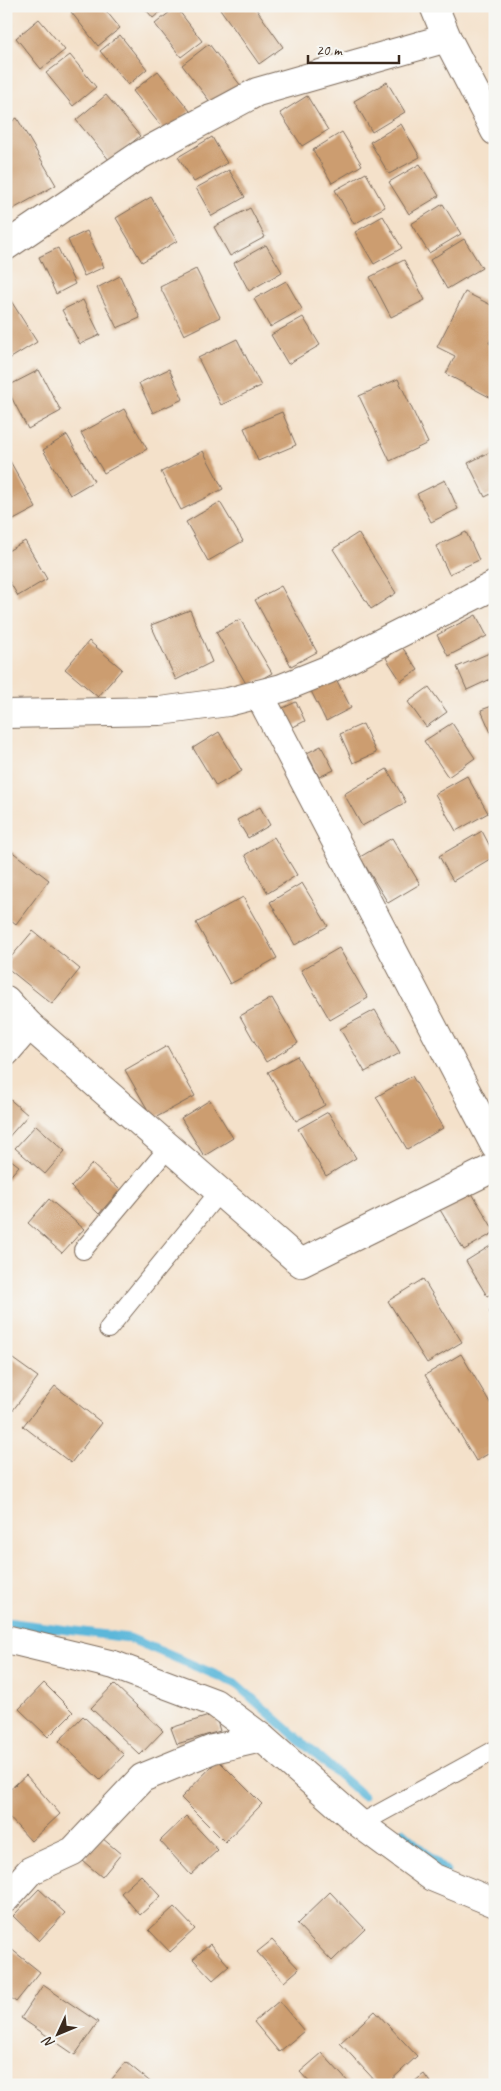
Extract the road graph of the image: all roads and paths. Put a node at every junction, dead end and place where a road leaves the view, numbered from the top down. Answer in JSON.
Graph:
{"nodes":[{"id":1,"x":434,"y":6,"type":"edge"},
{"id":2,"x":447,"y":38,"type":"junction"},
{"id":3,"x":495,"y":130,"type":"edge"},
{"id":4,"x":6,"y":246,"type":"edge"},
{"id":5,"x":495,"y":585,"type":"edge"},
{"id":6,"x":259,"y":694,"type":"junction"},
{"id":7,"x":6,"y":714,"type":"edge"},
{"id":8,"x":6,"y":1000,"type":"edge"},
{"id":9,"x":29,"y":1025,"type":"junction"},
{"id":10,"x":6,"y":1052,"type":"edge"},
{"id":11,"x":495,"y":1146,"type":"edge"},
{"id":12,"x":169,"y":1147,"type":"junction"},
{"id":13,"x":495,"y":1167,"type":"edge"},
{"id":14,"x":220,"y":1192,"type":"junction"},
{"id":15,"x":83,"y":1250,"type":"dead end"},
{"id":16,"x":108,"y":1329,"type":"dead end"},
{"id":17,"x":6,"y":1639,"type":"edge"},
{"id":18,"x":262,"y":1738,"type":"junction"},
{"id":19,"x":495,"y":1750,"type":"edge"},
{"id":20,"x":360,"y":1824,"type":"junction"},
{"id":21,"x":6,"y":1898,"type":"edge"},
{"id":22,"x":495,"y":1903,"type":"edge"}],
"edges":[{"from":1,"to":2,"type":"street"},
{"from":2,"to":3,"type":"street"},
{"from":2,"to":4,"type":"street"},
{"from":5,"to":6,"type":"street"},
{"from":6,"to":7,"type":"street"},
{"from":6,"to":11,"type":"street"},
{"from":8,"to":9,"type":"street"},
{"from":9,"to":10,"type":"street"},
{"from":9,"to":12,"type":"street"},
{"from":12,"to":14,"type":"street"},
{"from":12,"to":15,"type":"lane"},
{"from":13,"to":14,"type":"street"},
{"from":14,"to":16,"type":"lane"},
{"from":17,"to":18,"type":"street"},
{"from":18,"to":20,"type":"street"},
{"from":18,"to":21,"type":"street"},
{"from":19,"to":20,"type":"lane"},
{"from":20,"to":22,"type":"street"}]}
